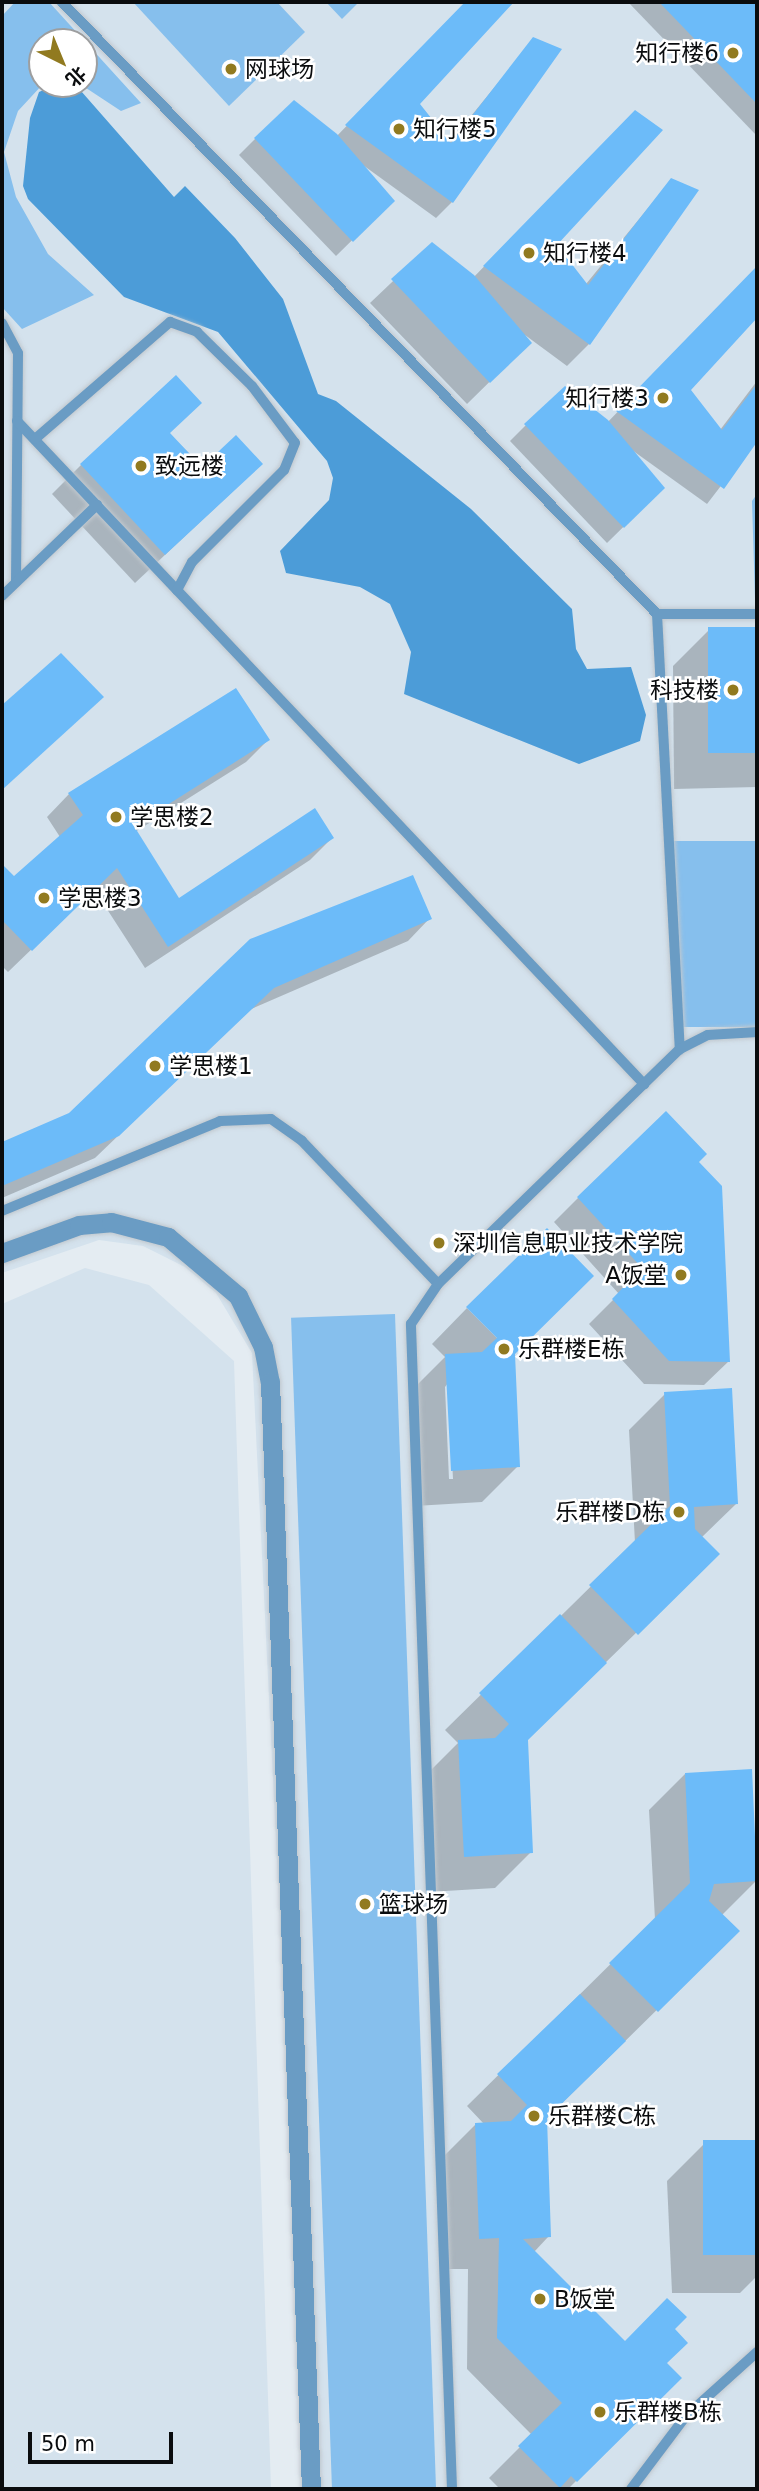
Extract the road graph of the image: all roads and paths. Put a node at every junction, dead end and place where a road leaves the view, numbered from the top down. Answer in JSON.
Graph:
{"nodes":[{"id":1,"x":62,"y":2,"type":"edge"},
{"id":2,"x":2,"y":323,"type":"edge"},
{"id":3,"x":18,"y":421,"type":"junction"},
{"id":4,"x":34,"y":439,"type":"junction"},
{"id":5,"x":97,"y":505,"type":"junction"},
{"id":6,"x":16,"y":582,"type":"junction"},
{"id":7,"x":177,"y":590,"type":"junction"},
{"id":8,"x":2,"y":596,"type":"edge"},
{"id":9,"x":657,"y":614,"type":"junction"},
{"id":10,"x":757,"y":614,"type":"edge"},
{"id":11,"x":757,"y":1032,"type":"edge"},
{"id":12,"x":680,"y":1049,"type":"junction"},
{"id":13,"x":643,"y":1084,"type":"junction"},
{"id":14,"x":2,"y":1211,"type":"edge"},
{"id":15,"x":2,"y":1253,"type":"edge"},
{"id":16,"x":438,"y":1284,"type":"junction"},
{"id":17,"x":757,"y":2352,"type":"edge"},
{"id":18,"x":311,"y":2489,"type":"edge"},
{"id":19,"x":452,"y":2489,"type":"edge"},
{"id":20,"x":631,"y":2489,"type":"edge"}],
"edges":[{"from":1,"to":9,"type":"lane"},
{"from":2,"to":3,"type":"lane"},
{"from":3,"to":4,"type":"lane"},
{"from":3,"to":6,"type":"lane"},
{"from":4,"to":5,"type":"lane"},
{"from":4,"to":7,"type":"lane"},
{"from":5,"to":6,"type":"lane"},
{"from":5,"to":7,"type":"lane"},
{"from":6,"to":8,"type":"lane"},
{"from":7,"to":13,"type":"lane"},
{"from":9,"to":10,"type":"lane"},
{"from":9,"to":12,"type":"lane"},
{"from":11,"to":12,"type":"lane"},
{"from":12,"to":13,"type":"lane"},
{"from":13,"to":16,"type":"lane"},
{"from":14,"to":16,"type":"lane"},
{"from":15,"to":18,"type":"street"},
{"from":16,"to":19,"type":"lane"},
{"from":17,"to":20,"type":"lane"}]}
